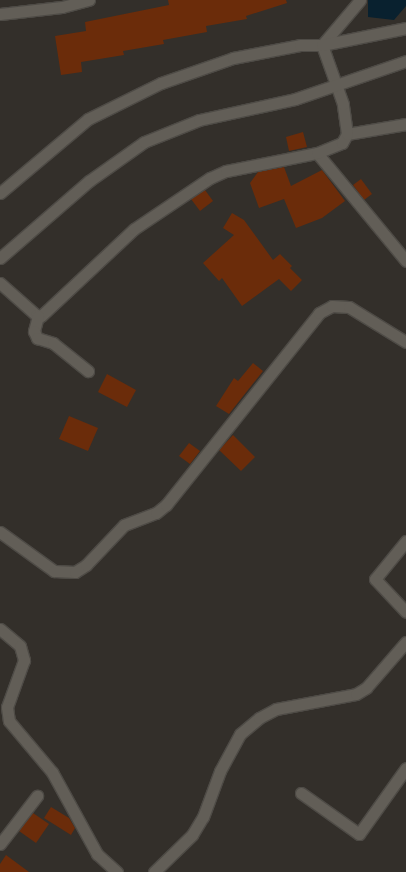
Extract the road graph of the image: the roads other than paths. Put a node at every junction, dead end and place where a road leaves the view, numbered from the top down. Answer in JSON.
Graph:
{"nodes":[{"id":1,"x":89,"y":0,"type":"edge"},
{"id":2,"x":360,"y":0,"type":"edge"},
{"id":3,"x":0,"y":14,"type":"edge"},
{"id":4,"x":406,"y":28,"type":"edge"},
{"id":5,"x":322,"y":45,"type":"junction"},
{"id":6,"x":406,"y":62,"type":"edge"},
{"id":7,"x":337,"y":86,"type":"junction"},
{"id":8,"x":406,"y":124,"type":"edge"},
{"id":9,"x":347,"y":134,"type":"junction"},
{"id":10,"x":317,"y":153,"type":"junction"},
{"id":11,"x":0,"y":193,"type":"edge"},
{"id":12,"x":0,"y":258,"type":"edge"},
{"id":13,"x":406,"y":261,"type":"edge"},
{"id":14,"x":3,"y":286,"type":"edge"},
{"id":15,"x":38,"y":316,"type":"junction"},
{"id":16,"x":406,"y":342,"type":"edge"},
{"id":17,"x":88,"y":371,"type":"dead end"},
{"id":18,"x":0,"y":532,"type":"edge"},
{"id":19,"x":406,"y":542,"type":"edge"},
{"id":20,"x":406,"y":612,"type":"edge"},
{"id":21,"x":0,"y":629,"type":"edge"},
{"id":22,"x":406,"y":642,"type":"edge"},
{"id":23,"x":406,"y":768,"type":"edge"},
{"id":24,"x":301,"y":793,"type":"dead end"},
{"id":25,"x":37,"y":796,"type":"dead end"},
{"id":26,"x":0,"y":844,"type":"edge"},
{"id":27,"x":117,"y":872,"type":"edge"},
{"id":28,"x":154,"y":872,"type":"edge"}],
"edges":[{"from":1,"to":3,"type":"street"},
{"from":2,"to":5,"type":"street"},
{"from":4,"to":5,"type":"street"},
{"from":5,"to":7,"type":"street"},
{"from":5,"to":11,"type":"street"},
{"from":6,"to":7,"type":"street"},
{"from":7,"to":9,"type":"street"},
{"from":7,"to":12,"type":"street"},
{"from":8,"to":9,"type":"street"},
{"from":9,"to":10,"type":"street"},
{"from":10,"to":13,"type":"street"},
{"from":10,"to":15,"type":"street"},
{"from":14,"to":15,"type":"street"},
{"from":15,"to":17,"type":"street"},
{"from":16,"to":18,"type":"street"},
{"from":19,"to":20,"type":"street"},
{"from":21,"to":27,"type":"street"},
{"from":22,"to":28,"type":"street"},
{"from":23,"to":24,"type":"street"},
{"from":25,"to":26,"type":"street"}]}
